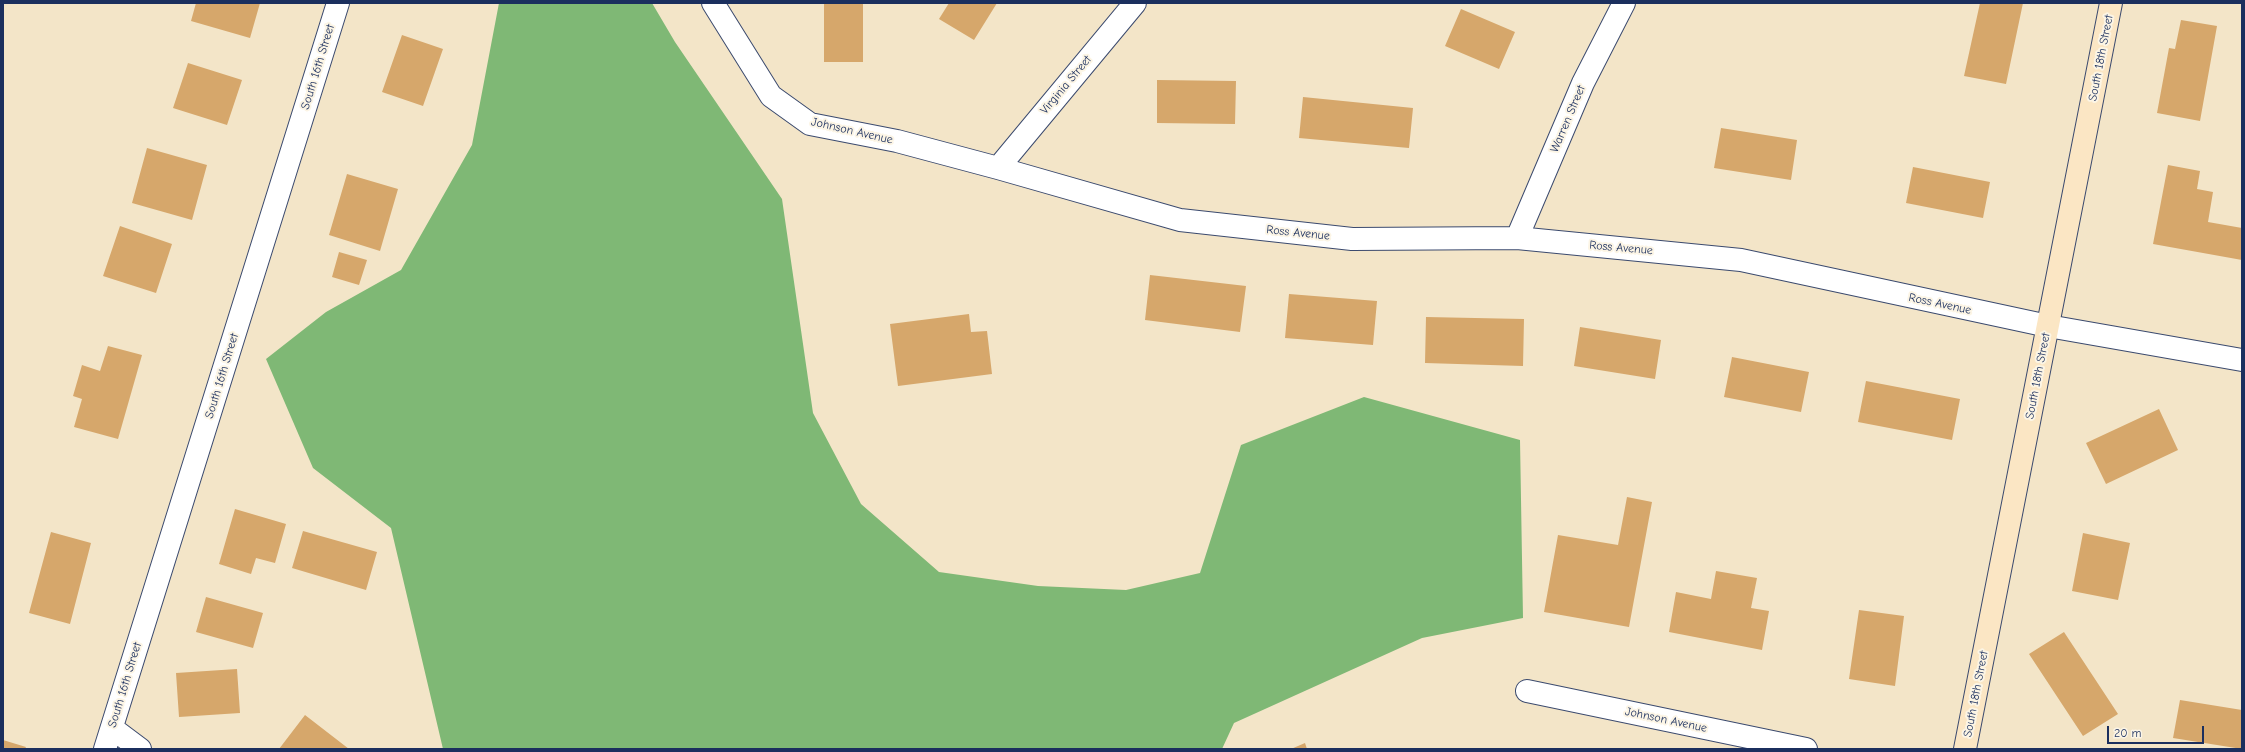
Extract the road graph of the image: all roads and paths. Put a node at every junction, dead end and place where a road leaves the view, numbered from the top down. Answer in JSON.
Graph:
{"nodes":[{"id":1,"x":338,"y":3,"type":"edge"},
{"id":2,"x":713,"y":3,"type":"edge"},
{"id":3,"x":1135,"y":3,"type":"edge"},
{"id":4,"x":1624,"y":3,"type":"edge"},
{"id":5,"x":2112,"y":3,"type":"edge"},
{"id":6,"x":998,"y":168,"type":"junction"},
{"id":7,"x":1517,"y":238,"type":"junction"},
{"id":8,"x":2048,"y":326,"type":"junction"},
{"id":9,"x":2242,"y":360,"type":"edge"},
{"id":10,"x":1527,"y":690,"type":"dead end"},
{"id":11,"x":112,"y":728,"type":"junction"},
{"id":12,"x":105,"y":749,"type":"edge"},
{"id":13,"x":140,"y":749,"type":"edge"},
{"id":14,"x":1806,"y":749,"type":"edge"},
{"id":15,"x":1965,"y":749,"type":"edge"}],
"edges":[{"from":1,"to":11,"type":"street","name":"South 16th Street"},
{"from":2,"to":6,"type":"street","name":"Johnson Avenue"},
{"from":3,"to":6,"type":"street","name":"Virginia Street"},
{"from":4,"to":7,"type":"street","name":"Warren Street"},
{"from":5,"to":8,"type":"street","name":"South 18th Street"},
{"from":6,"to":7,"type":"street","name":"Ross Avenue"},
{"from":7,"to":8,"type":"street","name":"Ross Avenue"},
{"from":8,"to":9,"type":"street","name":"Ross Avenue"},
{"from":8,"to":15,"type":"street","name":"South 18th Street"},
{"from":10,"to":14,"type":"street","name":"Johnson Avenue"},
{"from":11,"to":12,"type":"street","name":"South 16th Street"},
{"from":11,"to":13,"type":"street"}]}
